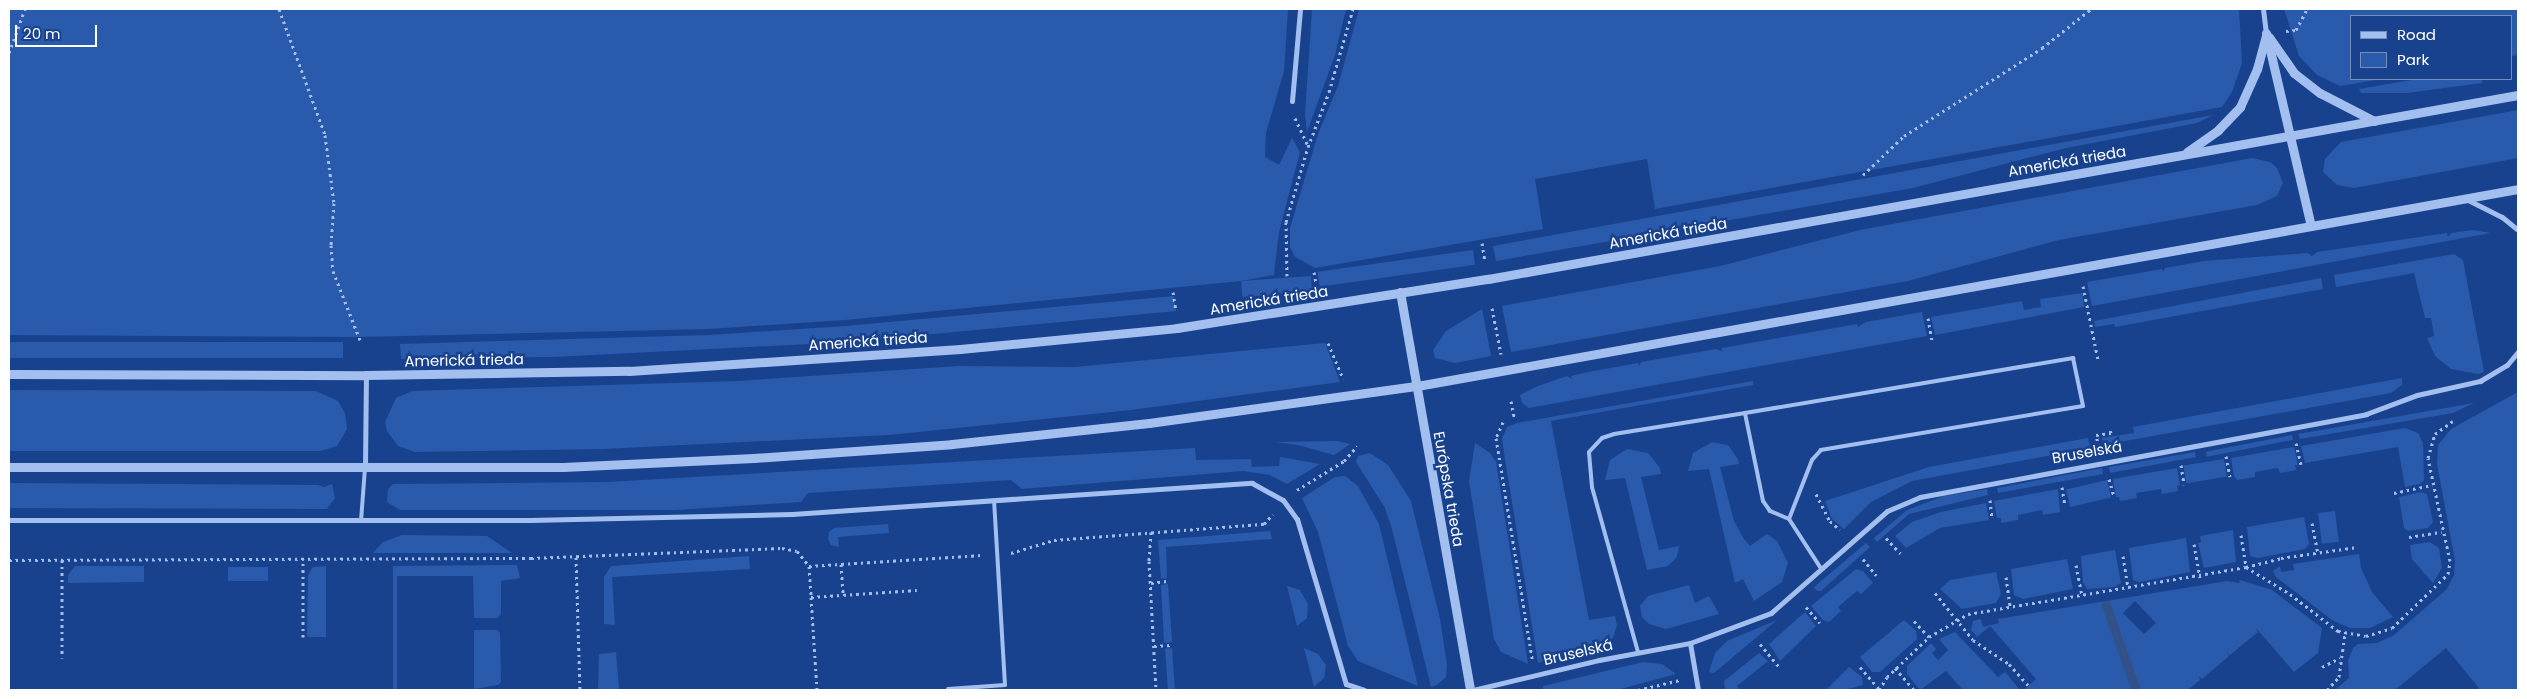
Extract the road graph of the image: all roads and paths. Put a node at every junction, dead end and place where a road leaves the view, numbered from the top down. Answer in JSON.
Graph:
{"nodes":[{"id":1,"x":24,"y":9,"type":"edge"},
{"id":2,"x":279,"y":9,"type":"edge"},
{"id":3,"x":1300,"y":9,"type":"edge"},
{"id":4,"x":1353,"y":9,"type":"edge"},
{"id":5,"x":2091,"y":9,"type":"edge"},
{"id":6,"x":2263,"y":9,"type":"edge"},
{"id":7,"x":2307,"y":9,"type":"edge"},
{"id":8,"x":2266,"y":32,"type":"junction"},
{"id":9,"x":9,"y":53,"type":"edge"},
{"id":10,"x":2518,"y":95,"type":"edge"},
{"id":11,"x":1292,"y":101,"type":"joint"},
{"id":12,"x":2374,"y":121,"type":"junction"},
{"id":13,"x":2291,"y":135,"type":"junction"},
{"id":14,"x":1308,"y":147,"type":"junction"},
{"id":15,"x":2183,"y":155,"type":"junction"},
{"id":16,"x":1863,"y":175,"type":"dead end"},
{"id":17,"x":2518,"y":189,"type":"edge"},
{"id":18,"x":2466,"y":199,"type":"junction"},
{"id":19,"x":2311,"y":226,"type":"junction"},
{"id":20,"x":2518,"y":230,"type":"edge"},
{"id":21,"x":1482,"y":243,"type":"dead end"},
{"id":22,"x":1485,"y":263,"type":"dead end"},
{"id":23,"x":1314,"y":272,"type":"dead end"},
{"id":24,"x":1287,"y":276,"type":"dead end"},
{"id":25,"x":2083,"y":283,"type":"dead end"},
{"id":26,"x":1317,"y":291,"type":"dead end"},
{"id":27,"x":1173,"y":292,"type":"dead end"},
{"id":28,"x":1400,"y":292,"type":"junction"},
{"id":29,"x":1492,"y":308,"type":"dead end"},
{"id":30,"x":1176,"y":312,"type":"dead end"},
{"id":31,"x":1928,"y":318,"type":"dead end"},
{"id":32,"x":360,"y":340,"type":"dead end"},
{"id":33,"x":1932,"y":341,"type":"dead end"},
{"id":34,"x":1328,"y":343,"type":"dead end"},
{"id":35,"x":2518,"y":352,"type":"edge"},
{"id":36,"x":1501,"y":354,"type":"dead end"},
{"id":37,"x":2098,"y":360,"type":"dead end"},
{"id":38,"x":9,"y":374,"type":"edge"},
{"id":39,"x":366,"y":375,"type":"junction"},
{"id":40,"x":1344,"y":382,"type":"dead end"},
{"id":41,"x":1417,"y":386,"type":"junction"},
{"id":42,"x":1511,"y":401,"type":"dead end"},
{"id":43,"x":1744,"y":413,"type":"junction"},
{"id":44,"x":1514,"y":418,"type":"dead end"},
{"id":45,"x":2453,"y":421,"type":"dead end"},
{"id":46,"x":1503,"y":422,"type":"dead end"},
{"id":47,"x":2110,"y":430,"type":"dead end"},
{"id":48,"x":2096,"y":435,"type":"dead end"},
{"id":49,"x":2296,"y":443,"type":"dead end"},
{"id":50,"x":1357,"y":446,"type":"dead end"},
{"id":51,"x":2226,"y":456,"type":"dead end"},
{"id":52,"x":2181,"y":464,"type":"dead end"},
{"id":53,"x":2302,"y":464,"type":"dead end"},
{"id":54,"x":9,"y":467,"type":"edge"},
{"id":55,"x":365,"y":468,"type":"junction"},
{"id":56,"x":2230,"y":477,"type":"dead end"},
{"id":57,"x":1804,"y":479,"type":"junction"},
{"id":58,"x":2062,"y":485,"type":"dead end"},
{"id":59,"x":2184,"y":485,"type":"dead end"},
{"id":60,"x":2432,"y":485,"type":"junction"},
{"id":61,"x":2394,"y":493,"type":"dead end"},
{"id":62,"x":1989,"y":498,"type":"dead end"},
{"id":63,"x":994,"y":500,"type":"junction"},
{"id":64,"x":1283,"y":500,"type":"junction"},
{"id":65,"x":2065,"y":506,"type":"dead end"},
{"id":66,"x":1789,"y":519,"type":"junction"},
{"id":67,"x":1992,"y":519,"type":"dead end"},
{"id":68,"x":9,"y":520,"type":"edge"},
{"id":69,"x":361,"y":521,"type":"junction"},
{"id":70,"x":2312,"y":522,"type":"dead end"},
{"id":71,"x":1151,"y":532,"type":"junction"},
{"id":72,"x":2442,"y":532,"type":"junction"},
{"id":73,"x":2241,"y":535,"type":"dead end"},
{"id":74,"x":1857,"y":536,"type":"junction"},
{"id":75,"x":2409,"y":537,"type":"dead end"},
{"id":76,"x":1886,"y":538,"type":"dead end"},
{"id":77,"x":2194,"y":544,"type":"dead end"},
{"id":78,"x":2357,"y":547,"type":"dead end"},
{"id":79,"x":2318,"y":553,"type":"junction"},
{"id":80,"x":997,"y":554,"type":"junction"},
{"id":81,"x":1900,"y":554,"type":"dead end"},
{"id":82,"x":2124,"y":556,"type":"dead end"},
{"id":83,"x":576,"y":557,"type":"junction"},
{"id":84,"x":303,"y":559,"type":"junction"},
{"id":85,"x":1863,"y":559,"type":"dead end"},
{"id":86,"x":9,"y":560,"type":"edge"},
{"id":87,"x":62,"y":560,"type":"junction"},
{"id":88,"x":841,"y":564,"type":"junction"},
{"id":89,"x":2076,"y":565,"type":"dead end"},
{"id":90,"x":809,"y":566,"type":"junction"},
{"id":91,"x":1820,"y":567,"type":"junction"},
{"id":92,"x":2246,"y":567,"type":"junction"},
{"id":93,"x":1876,"y":575,"type":"dead end"},
{"id":94,"x":2006,"y":577,"type":"dead end"},
{"id":95,"x":2200,"y":577,"type":"junction"},
{"id":96,"x":1167,"y":581,"type":"dead end"},
{"id":97,"x":1151,"y":583,"type":"junction"},
{"id":98,"x":2128,"y":589,"type":"junction"},
{"id":99,"x":918,"y":590,"type":"dead end"},
{"id":100,"x":1935,"y":593,"type":"dead end"},
{"id":101,"x":843,"y":595,"type":"junction"},
{"id":102,"x":2082,"y":596,"type":"junction"},
{"id":103,"x":811,"y":597,"type":"junction"},
{"id":104,"x":1806,"y":607,"type":"dead end"},
{"id":105,"x":2010,"y":607,"type":"junction"},
{"id":106,"x":1958,"y":620,"type":"junction"},
{"id":107,"x":1914,"y":621,"type":"dead end"},
{"id":108,"x":1820,"y":623,"type":"dead end"},
{"id":109,"x":2345,"y":634,"type":"junction"},
{"id":110,"x":303,"y":637,"type":"dead end"},
{"id":111,"x":1929,"y":637,"type":"junction"},
{"id":112,"x":1690,"y":643,"type":"junction"},
{"id":113,"x":1760,"y":644,"type":"dead end"},
{"id":114,"x":1172,"y":645,"type":"dead end"},
{"id":115,"x":1154,"y":646,"type":"junction"},
{"id":116,"x":1638,"y":652,"type":"junction"},
{"id":117,"x":62,"y":658,"type":"dead end"},
{"id":118,"x":2340,"y":658,"type":"junction"},
{"id":119,"x":1533,"y":664,"type":"dead end"},
{"id":120,"x":1779,"y":667,"type":"dead end"},
{"id":121,"x":1860,"y":667,"type":"dead end"},
{"id":122,"x":2322,"y":667,"type":"dead end"},
{"id":123,"x":1895,"y":668,"type":"junction"},
{"id":124,"x":2030,"y":686,"type":"dead end"},
{"id":125,"x":948,"y":689,"type":"dead end"},
{"id":126,"x":580,"y":690,"type":"edge"},
{"id":127,"x":817,"y":690,"type":"edge"},
{"id":128,"x":1156,"y":690,"type":"edge"},
{"id":129,"x":1364,"y":690,"type":"edge"},
{"id":130,"x":1472,"y":690,"type":"edge"},
{"id":131,"x":1698,"y":690,"type":"edge"},
{"id":132,"x":1877,"y":690,"type":"edge"},
{"id":133,"x":1914,"y":690,"type":"edge"},
{"id":134,"x":2327,"y":690,"type":"edge"}],
"edges":[{"from":1,"to":9,"type":"path"},
{"from":2,"to":32,"type":"path"},
{"from":3,"to":11,"type":"street"},
{"from":4,"to":14,"type":"path"},
{"from":5,"to":16,"type":"path"},
{"from":6,"to":8,"type":"street"},
{"from":7,"to":8,"type":"path"},
{"from":8,"to":12,"type":"street"},
{"from":8,"to":13,"type":"street"},
{"from":8,"to":15,"type":"street"},
{"from":10,"to":12,"type":"street","name":"Americká trieda"},
{"from":11,"to":14,"type":"path"},
{"from":12,"to":13,"type":"street","name":"Americká trieda"},
{"from":13,"to":15,"type":"street","name":"Americká trieda"},
{"from":13,"to":19,"type":"street"},
{"from":14,"to":24,"type":"path"},
{"from":15,"to":28,"type":"street","name":"Americká trieda"},
{"from":17,"to":18,"type":"street"},
{"from":18,"to":19,"type":"street"},
{"from":18,"to":20,"type":"street"},
{"from":19,"to":41,"type":"street"},
{"from":21,"to":22,"type":"path"},
{"from":23,"to":26,"type":"path"},
{"from":25,"to":37,"type":"path"},
{"from":27,"to":30,"type":"path"},
{"from":28,"to":39,"type":"street","name":"Americká trieda"},
{"from":28,"to":41,"type":"street","name":"Európska trieda"},
{"from":29,"to":36,"type":"path"},
{"from":31,"to":33,"type":"path"},
{"from":34,"to":40,"type":"path"},
{"from":35,"to":74,"type":"street","name":"Bruselská"},
{"from":38,"to":39,"type":"street","name":"Americká trieda"},
{"from":39,"to":55,"type":"street"},
{"from":41,"to":55,"type":"street"},
{"from":41,"to":130,"type":"street","name":"Európska trieda"},
{"from":42,"to":44,"type":"path"},
{"from":43,"to":57,"type":"lane"},
{"from":43,"to":66,"type":"lane"},
{"from":43,"to":116,"type":"lane"},
{"from":45,"to":60,"type":"path"},
{"from":46,"to":119,"type":"path"},
{"from":47,"to":48,"type":"path"},
{"from":49,"to":53,"type":"path"},
{"from":50,"to":64,"type":"path"},
{"from":51,"to":56,"type":"path"},
{"from":52,"to":59,"type":"path"},
{"from":54,"to":55,"type":"street"},
{"from":55,"to":69,"type":"lane"},
{"from":57,"to":66,"type":"lane"},
{"from":57,"to":74,"type":"path"},
{"from":58,"to":65,"type":"path"},
{"from":60,"to":61,"type":"path"},
{"from":60,"to":72,"type":"path"},
{"from":62,"to":67,"type":"path"},
{"from":63,"to":64,"type":"street"},
{"from":63,"to":69,"type":"street"},
{"from":63,"to":80,"type":"lane"},
{"from":64,"to":71,"type":"path"},
{"from":64,"to":129,"type":"street"},
{"from":66,"to":91,"type":"lane"},
{"from":68,"to":69,"type":"street"},
{"from":70,"to":79,"type":"path"},
{"from":71,"to":80,"type":"path"},
{"from":71,"to":97,"type":"path"},
{"from":72,"to":75,"type":"path"},
{"from":72,"to":109,"type":"path"},
{"from":73,"to":92,"type":"path"},
{"from":74,"to":91,"type":"street","name":"Bruselská"},
{"from":76,"to":81,"type":"path"},
{"from":77,"to":95,"type":"path"},
{"from":78,"to":79,"type":"path"},
{"from":79,"to":92,"type":"path"},
{"from":80,"to":88,"type":"path"},
{"from":80,"to":125,"type":"lane"},
{"from":82,"to":98,"type":"path"},
{"from":83,"to":84,"type":"path"},
{"from":83,"to":90,"type":"path"},
{"from":83,"to":126,"type":"path"},
{"from":84,"to":87,"type":"path"},
{"from":84,"to":110,"type":"path"},
{"from":85,"to":93,"type":"path"},
{"from":86,"to":87,"type":"path"},
{"from":87,"to":117,"type":"path"},
{"from":88,"to":90,"type":"path"},
{"from":88,"to":101,"type":"path"},
{"from":89,"to":102,"type":"path"},
{"from":90,"to":103,"type":"path"},
{"from":91,"to":112,"type":"street","name":"Bruselská"},
{"from":92,"to":95,"type":"path"},
{"from":92,"to":109,"type":"path"},
{"from":94,"to":105,"type":"path"},
{"from":95,"to":98,"type":"path"},
{"from":96,"to":97,"type":"path"},
{"from":97,"to":115,"type":"path"},
{"from":98,"to":102,"type":"path"},
{"from":99,"to":101,"type":"path"},
{"from":100,"to":106,"type":"path"},
{"from":101,"to":103,"type":"path"},
{"from":102,"to":105,"type":"path"},
{"from":103,"to":127,"type":"path"},
{"from":104,"to":108,"type":"path"},
{"from":105,"to":106,"type":"path"},
{"from":106,"to":111,"type":"path"},
{"from":106,"to":124,"type":"path"},
{"from":107,"to":111,"type":"path"},
{"from":109,"to":118,"type":"path"},
{"from":111,"to":123,"type":"path"},
{"from":112,"to":116,"type":"street","name":"Bruselská"},
{"from":112,"to":131,"type":"street"},
{"from":113,"to":120,"type":"path"},
{"from":114,"to":115,"type":"path"},
{"from":115,"to":128,"type":"path"},
{"from":116,"to":130,"type":"street","name":"Bruselská"},
{"from":118,"to":122,"type":"path"},
{"from":118,"to":134,"type":"path"},
{"from":121,"to":132,"type":"path"},
{"from":123,"to":132,"type":"path"},
{"from":123,"to":133,"type":"path"}]}
